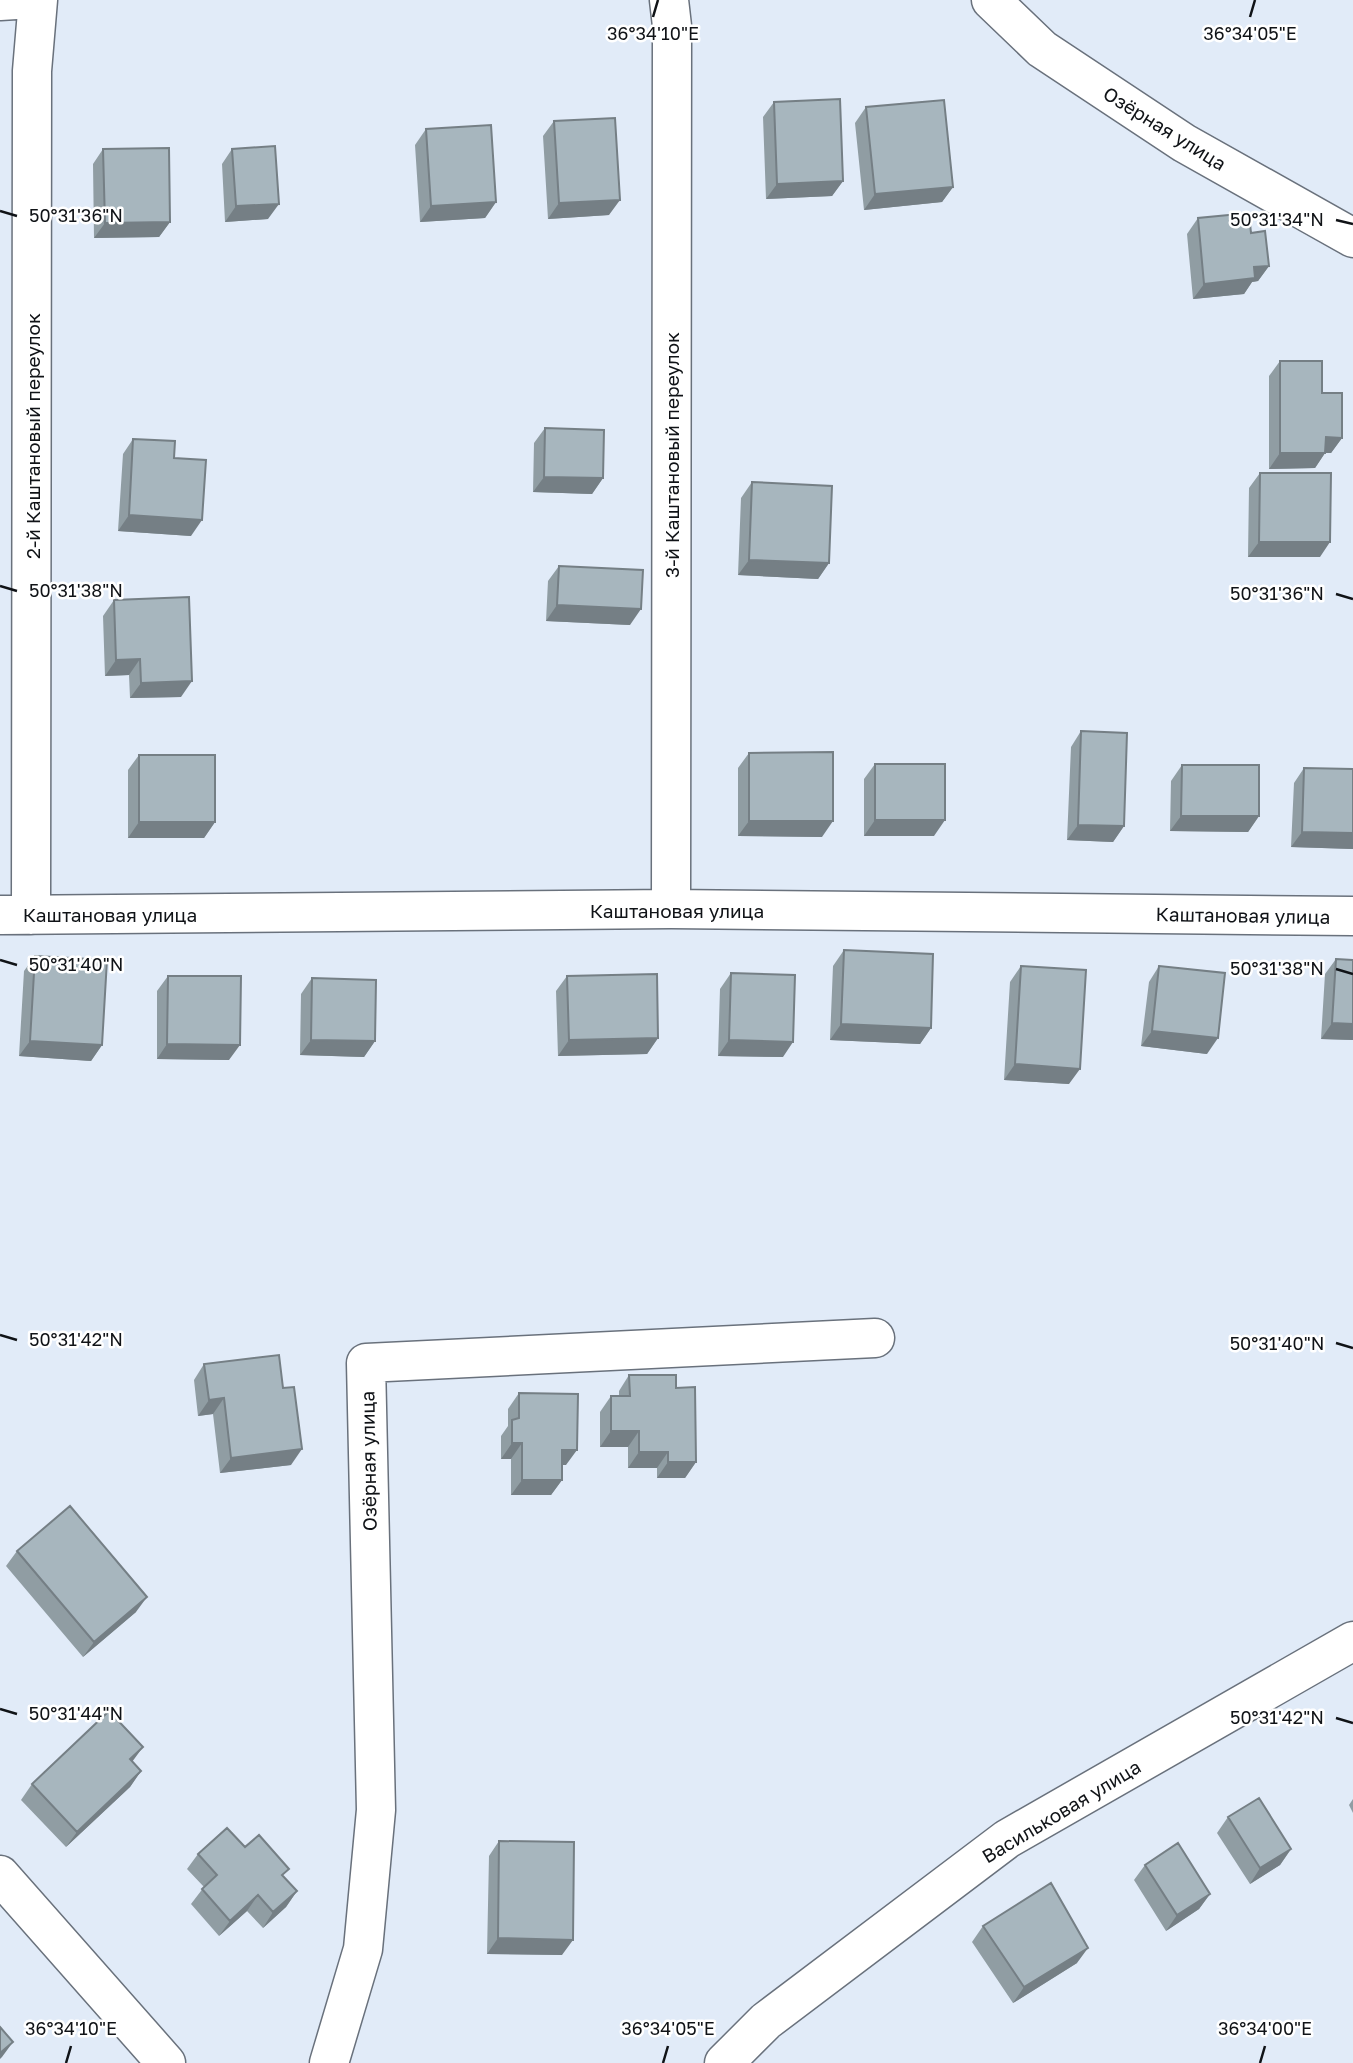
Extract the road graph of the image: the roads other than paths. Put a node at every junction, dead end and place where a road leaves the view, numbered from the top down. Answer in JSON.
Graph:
{"nodes":[{"id":1,"x":16,"y":0,"type":"edge"},
{"id":2,"x":38,"y":0,"type":"edge"},
{"id":3,"x":669,"y":0,"type":"edge"},
{"id":4,"x":991,"y":0,"type":"edge"},
{"id":5,"x":0,"y":1,"type":"edge"},
{"id":6,"x":1353,"y":237,"type":"edge"},
{"id":7,"x":671,"y":909,"type":"junction"},
{"id":8,"x":16,"y":915,"type":"edge"},
{"id":9,"x":1353,"y":916,"type":"edge"},
{"id":10,"x":875,"y":1338,"type":"dead end"},
{"id":11,"x":1353,"y":1641,"type":"edge"},
{"id":12,"x":0,"y":1875,"type":"edge"},
{"id":13,"x":166,"y":2063,"type":"edge"},
{"id":14,"x":329,"y":2063,"type":"edge"},
{"id":15,"x":724,"y":2063,"type":"edge"}],
"edges":[{"from":1,"to":5,"type":"street"},
{"from":2,"to":8,"type":"street","name":"2-й Каштановый переулок"},
{"from":3,"to":7,"type":"street","name":"3-й Каштановый переулок"},
{"from":4,"to":6,"type":"street","name":"Озёрная улица"},
{"from":7,"to":8,"type":"street","name":"Каштановая улица"},
{"from":7,"to":9,"type":"street","name":"Каштановая улица"},
{"from":10,"to":14,"type":"street","name":"Озёрная улица"},
{"from":11,"to":15,"type":"street","name":"Васильковая улица"},
{"from":12,"to":13,"type":"street"}]}
